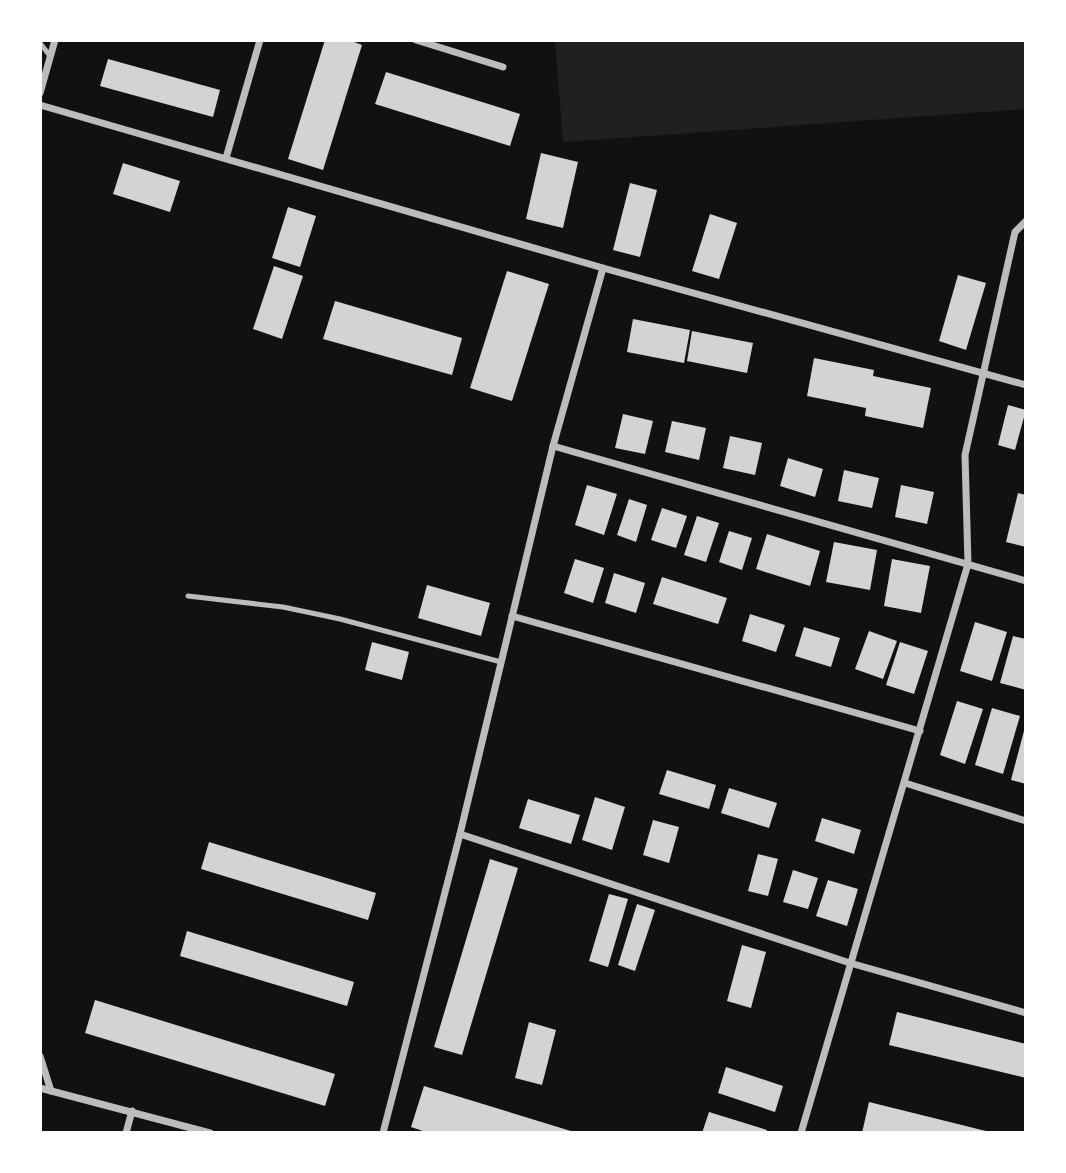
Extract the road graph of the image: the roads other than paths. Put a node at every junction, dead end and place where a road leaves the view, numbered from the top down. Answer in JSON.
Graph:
{"nodes":[{"id":1,"x":55,"y":40,"type":"edge"},
{"id":2,"x":260,"y":40,"type":"edge"},
{"id":3,"x":416,"y":40,"type":"edge"},
{"id":4,"x":40,"y":43,"type":"edge"},
{"id":5,"x":51,"y":56,"type":"junction"},
{"id":6,"x":503,"y":67,"type":"dead end"},
{"id":7,"x":40,"y":93,"type":"edge"},
{"id":8,"x":40,"y":105,"type":"edge"},
{"id":9,"x":226,"y":158,"type":"junction"},
{"id":10,"x":1026,"y":221,"type":"edge"},
{"id":11,"x":603,"y":268,"type":"junction"},
{"id":12,"x":982,"y":372,"type":"junction"},
{"id":13,"x":1026,"y":385,"type":"edge"},
{"id":14,"x":553,"y":446,"type":"junction"},
{"id":15,"x":968,"y":565,"type":"junction"},
{"id":16,"x":1026,"y":581,"type":"edge"},
{"id":17,"x":188,"y":596,"type":"dead end"},
{"id":18,"x":512,"y":616,"type":"junction"},
{"id":19,"x":501,"y":662,"type":"junction"},
{"id":20,"x":920,"y":731,"type":"junction"},
{"id":21,"x":905,"y":783,"type":"junction"},
{"id":22,"x":1026,"y":821,"type":"edge"},
{"id":23,"x":460,"y":834,"type":"junction"},
{"id":24,"x":850,"y":963,"type":"junction"},
{"id":25,"x":1026,"y":1013,"type":"edge"},
{"id":26,"x":40,"y":1056,"type":"edge"},
{"id":27,"x":40,"y":1088,"type":"edge"},
{"id":28,"x":51,"y":1091,"type":"junction"},
{"id":29,"x":132,"y":1111,"type":"junction"},
{"id":30,"x":126,"y":1133,"type":"edge"},
{"id":31,"x":210,"y":1133,"type":"edge"},
{"id":32,"x":383,"y":1133,"type":"edge"},
{"id":33,"x":801,"y":1133,"type":"edge"}],
"edges":[{"from":1,"to":5,"type":"street"},
{"from":2,"to":9,"type":"street"},
{"from":3,"to":6,"type":"street"},
{"from":4,"to":5,"type":"lane"},
{"from":5,"to":7,"type":"street"},
{"from":8,"to":9,"type":"street"},
{"from":9,"to":11,"type":"street"},
{"from":10,"to":12,"type":"street"},
{"from":11,"to":12,"type":"street"},
{"from":11,"to":14,"type":"street"},
{"from":12,"to":13,"type":"street"},
{"from":12,"to":15,"type":"street"},
{"from":14,"to":15,"type":"street"},
{"from":14,"to":18,"type":"street"},
{"from":15,"to":16,"type":"street"},
{"from":15,"to":20,"type":"street"},
{"from":17,"to":19,"type":"lane"},
{"from":18,"to":19,"type":"street"},
{"from":18,"to":20,"type":"street"},
{"from":19,"to":23,"type":"street"},
{"from":20,"to":21,"type":"street"},
{"from":21,"to":22,"type":"street"},
{"from":21,"to":24,"type":"street"},
{"from":23,"to":24,"type":"street"},
{"from":23,"to":32,"type":"street"},
{"from":24,"to":25,"type":"street"},
{"from":24,"to":33,"type":"street"},
{"from":26,"to":28,"type":"street"},
{"from":27,"to":28,"type":"street"},
{"from":28,"to":29,"type":"street"},
{"from":29,"to":30,"type":"street"},
{"from":29,"to":31,"type":"street"}]}
